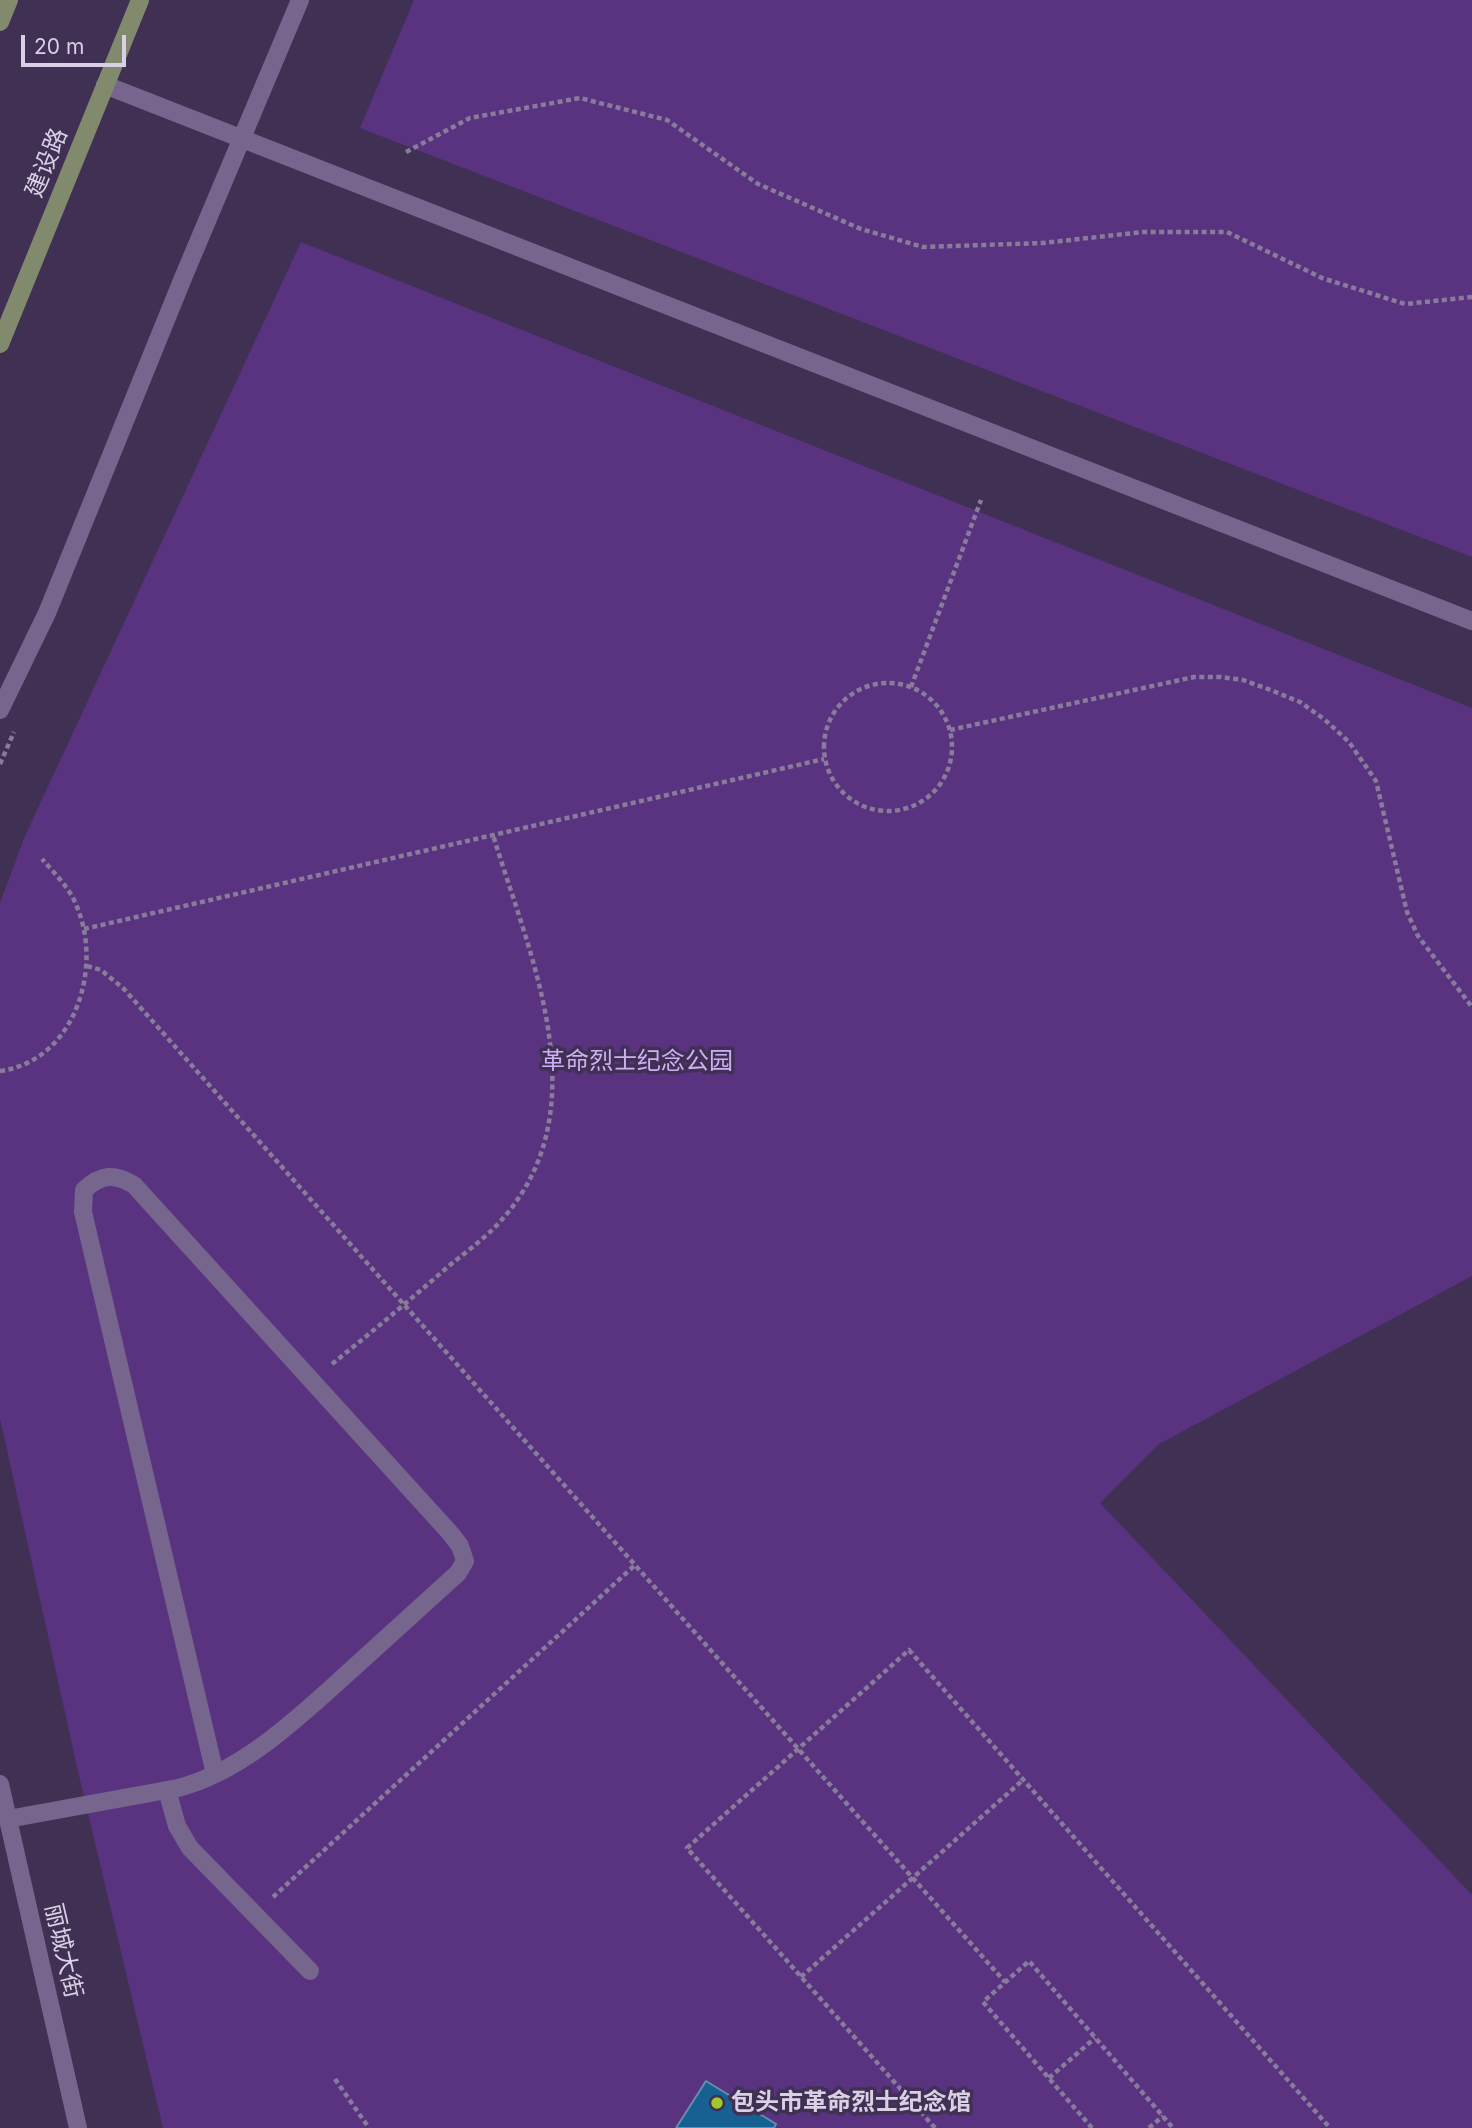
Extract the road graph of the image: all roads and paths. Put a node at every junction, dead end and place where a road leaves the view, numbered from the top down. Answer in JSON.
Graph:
{"nodes":[{"id":1,"x":9,"y":0,"type":"edge"},
{"id":2,"x":140,"y":0,"type":"edge"},
{"id":3,"x":300,"y":0,"type":"edge"},
{"id":4,"x":0,"y":22,"type":"edge"},
{"id":5,"x":105,"y":85,"type":"junction"},
{"id":6,"x":243,"y":139,"type":"junction"},
{"id":7,"x":406,"y":152,"type":"dead end"},
{"id":8,"x":1472,"y":297,"type":"edge"},
{"id":9,"x":0,"y":344,"type":"edge"},
{"id":10,"x":981,"y":500,"type":"dead end"},
{"id":11,"x":1472,"y":621,"type":"edge"},
{"id":12,"x":911,"y":687,"type":"junction"},
{"id":13,"x":0,"y":710,"type":"edge"},
{"id":14,"x":950,"y":730,"type":"junction"},
{"id":15,"x":824,"y":759,"type":"junction"},
{"id":16,"x":493,"y":835,"type":"junction"},
{"id":17,"x":41,"y":859,"type":"dead end"},
{"id":18,"x":84,"y":929,"type":"junction"},
{"id":19,"x":87,"y":966,"type":"junction"},
{"id":20,"x":1472,"y":1007,"type":"edge"},
{"id":21,"x":0,"y":1071,"type":"edge"},
{"id":22,"x":404,"y":1305,"type":"junction"},
{"id":23,"x":312,"y":1380,"type":"junction"},
{"id":24,"x":635,"y":1565,"type":"junction"},
{"id":25,"x":798,"y":1749,"type":"junction"},
{"id":26,"x":215,"y":1774,"type":"junction"},
{"id":27,"x":1023,"y":1780,"type":"junction"},
{"id":28,"x":0,"y":1784,"type":"edge"},
{"id":29,"x":167,"y":1790,"type":"junction"},
{"id":30,"x":8,"y":1819,"type":"junction"},
{"id":31,"x":913,"y":1878,"type":"junction"},
{"id":32,"x":254,"y":1914,"type":"junction"},
{"id":33,"x":310,"y":1971,"type":"dead end"},
{"id":34,"x":801,"y":1977,"type":"junction"},
{"id":35,"x":1006,"y":1982,"type":"junction"},
{"id":36,"x":1095,"y":2038,"type":"junction"},
{"id":37,"x":1049,"y":2078,"type":"junction"},
{"id":38,"x":335,"y":2079,"type":"dead end"},
{"id":39,"x":1163,"y":2116,"type":"junction"},
{"id":40,"x":78,"y":2128,"type":"edge"},
{"id":41,"x":369,"y":2128,"type":"edge"},
{"id":42,"x":935,"y":2128,"type":"edge"},
{"id":43,"x":1092,"y":2128,"type":"edge"},
{"id":44,"x":1149,"y":2128,"type":"edge"},
{"id":45,"x":1173,"y":2128,"type":"edge"},
{"id":46,"x":1330,"y":2128,"type":"edge"}],
"edges":[{"from":1,"to":4,"type":"main road"},
{"from":2,"to":5,"type":"main road","name":"建设路"},
{"from":3,"to":6,"type":"street"},
{"from":5,"to":6,"type":"street"},
{"from":5,"to":9,"type":"main road","name":"建设路"},
{"from":6,"to":11,"type":"street"},
{"from":6,"to":13,"type":"street"},
{"from":7,"to":8,"type":"path"},
{"from":10,"to":12,"type":"path"},
{"from":12,"to":14,"type":"path"},
{"from":12,"to":15,"type":"path"},
{"from":14,"to":15,"type":"path"},
{"from":14,"to":20,"type":"path"},
{"from":15,"to":16,"type":"path"},
{"from":16,"to":18,"type":"path"},
{"from":16,"to":22,"type":"path"},
{"from":17,"to":18,"type":"path"},
{"from":18,"to":19,"type":"path"},
{"from":19,"to":21,"type":"path"},
{"from":19,"to":22,"type":"path"},
{"from":22,"to":23,"type":"path"},
{"from":22,"to":24,"type":"path"},
{"from":23,"to":26,"type":"street"},
{"from":23,"to":26,"type":"street"},
{"from":24,"to":25,"type":"path"},
{"from":24,"to":32,"type":"path"},
{"from":25,"to":27,"type":"path"},
{"from":25,"to":31,"type":"path"},
{"from":25,"to":34,"type":"path"},
{"from":26,"to":29,"type":"street"},
{"from":27,"to":31,"type":"path"},
{"from":27,"to":46,"type":"path"},
{"from":28,"to":30,"type":"street","name":"丽城大街"},
{"from":29,"to":30,"type":"street"},
{"from":29,"to":32,"type":"street"},
{"from":30,"to":40,"type":"street","name":"丽城大街"},
{"from":31,"to":34,"type":"path"},
{"from":31,"to":35,"type":"path"},
{"from":32,"to":33,"type":"street"},
{"from":34,"to":42,"type":"path"},
{"from":35,"to":36,"type":"path"},
{"from":35,"to":37,"type":"path"},
{"from":36,"to":37,"type":"path"},
{"from":36,"to":39,"type":"path"},
{"from":37,"to":43,"type":"path"},
{"from":38,"to":41,"type":"path"},
{"from":39,"to":44,"type":"path"},
{"from":39,"to":45,"type":"path"}]}
